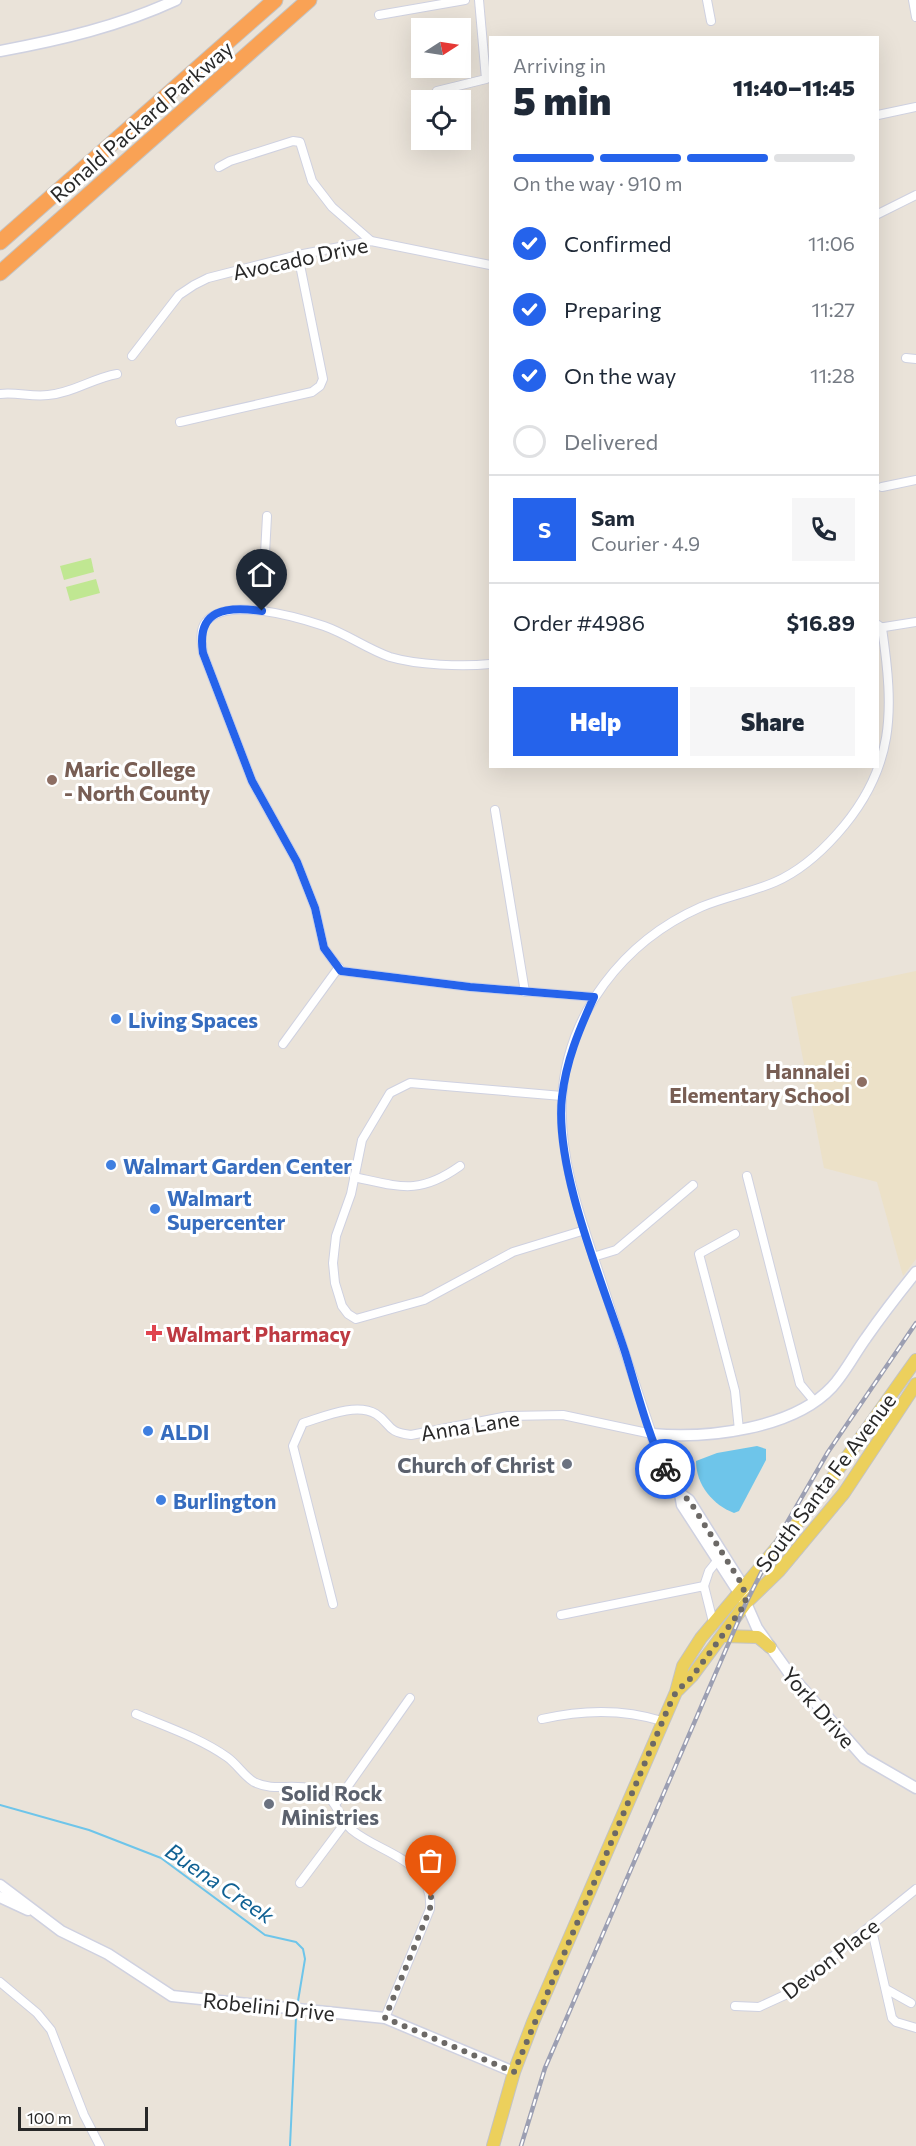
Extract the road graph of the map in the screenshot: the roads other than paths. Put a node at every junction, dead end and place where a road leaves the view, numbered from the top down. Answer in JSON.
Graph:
{"nodes":[{"id":1,"x":176,"y":0,"type":"edge"},
{"id":2,"x":275,"y":0,"type":"edge"},
{"id":3,"x":309,"y":0,"type":"edge"},
{"id":4,"x":465,"y":0,"type":"edge"},
{"id":5,"x":479,"y":0,"type":"edge"},
{"id":6,"x":707,"y":0,"type":"edge"},
{"id":7,"x":913,"y":0,"type":"edge"},
{"id":8,"x":379,"y":15,"type":"dead end"},
{"id":9,"x":916,"y":17,"type":"edge"},
{"id":10,"x":711,"y":21,"type":"dead end"},
{"id":11,"x":0,"y":51,"type":"edge"},
{"id":12,"x":441,"y":90,"type":"edge"},
{"id":13,"x":916,"y":107,"type":"edge"},
{"id":14,"x":879,"y":115,"type":"edge"},
{"id":15,"x":219,"y":167,"type":"dead end"},
{"id":16,"x":916,"y":195,"type":"edge"},
{"id":17,"x":879,"y":214,"type":"edge"},
{"id":18,"x":370,"y":241,"type":"junction"},
{"id":19,"x":0,"y":242,"type":"edge"},
{"id":20,"x":298,"y":255,"type":"junction"},
{"id":21,"x":489,"y":265,"type":"edge"},
{"id":22,"x":0,"y":273,"type":"edge"},
{"id":23,"x":132,"y":356,"type":"dead end"},
{"id":24,"x":906,"y":358,"type":"dead end"},
{"id":25,"x":916,"y":359,"type":"edge"},
{"id":26,"x":117,"y":374,"type":"dead end"},
{"id":27,"x":0,"y":394,"type":"edge"},
{"id":28,"x":180,"y":422,"type":"dead end"},
{"id":29,"x":916,"y":480,"type":"edge"},
{"id":30,"x":882,"y":487,"type":"dead end"},
{"id":31,"x":267,"y":516,"type":"dead end"},
{"id":32,"x":262,"y":611,"type":"junction"},
{"id":33,"x":916,"y":622,"type":"edge"},
{"id":34,"x":879,"y":627,"type":"edge"},
{"id":35,"x":489,"y":664,"type":"edge"},
{"id":36,"x":879,"y":763,"type":"edge"},
{"id":37,"x":878,"y":768,"type":"edge"},
{"id":38,"x":495,"y":810,"type":"dead end"},
{"id":39,"x":339,"y":967,"type":"junction"},
{"id":40,"x":525,"y":992,"type":"junction"},
{"id":41,"x":594,"y":997,"type":"junction"},
{"id":42,"x":283,"y":1044,"type":"dead end"},
{"id":43,"x":562,"y":1096,"type":"junction"},
{"id":44,"x":460,"y":1166,"type":"dead end"},
{"id":45,"x":747,"y":1176,"type":"dead end"},
{"id":46,"x":354,"y":1177,"type":"junction"},
{"id":47,"x":693,"y":1185,"type":"dead end"},
{"id":48,"x":585,"y":1230,"type":"junction"},
{"id":49,"x":735,"y":1234,"type":"dead end"},
{"id":50,"x":593,"y":1257,"type":"junction"},
{"id":51,"x":916,"y":1272,"type":"edge"},
{"id":52,"x":916,"y":1360,"type":"edge"},
{"id":53,"x":916,"y":1384,"type":"edge"},
{"id":54,"x":814,"y":1402,"type":"junction"},
{"id":55,"x":739,"y":1430,"type":"junction"},
{"id":56,"x":652,"y":1434,"type":"junction"},
{"id":57,"x":860,"y":1441,"type":"junction"},
{"id":58,"x":680,"y":1494,"type":"junction"},
{"id":59,"x":717,"y":1561,"type":"junction"},
{"id":60,"x":704,"y":1586,"type":"junction"},
{"id":61,"x":740,"y":1589,"type":"junction"},
{"id":62,"x":746,"y":1603,"type":"junction"},
{"id":63,"x":333,"y":1604,"type":"dead end"},
{"id":64,"x":561,"y":1615,"type":"dead end"},
{"id":65,"x":713,"y":1622,"type":"junction"},
{"id":66,"x":723,"y":1636,"type":"junction"},
{"id":67,"x":770,"y":1647,"type":"junction"},
{"id":68,"x":676,"y":1692,"type":"junction"},
{"id":69,"x":410,"y":1698,"type":"dead end"},
{"id":70,"x":136,"y":1714,"type":"dead end"},
{"id":71,"x":542,"y":1719,"type":"dead end"},
{"id":72,"x":662,"y":1721,"type":"junction"},
{"id":73,"x":916,"y":1788,"type":"edge"},
{"id":74,"x":336,"y":1803,"type":"junction"},
{"id":75,"x":345,"y":1823,"type":"junction"},
{"id":76,"x":300,"y":1883,"type":"dead end"},
{"id":77,"x":0,"y":1885,"type":"edge"},
{"id":78,"x":916,"y":1889,"type":"edge"},
{"id":79,"x":0,"y":1897,"type":"edge"},
{"id":80,"x":36,"y":1913,"type":"junction"},
{"id":81,"x":871,"y":1926,"type":"junction"},
{"id":82,"x":0,"y":1982,"type":"edge"},
{"id":83,"x":886,"y":1989,"type":"junction"},
{"id":84,"x":911,"y":2003,"type":"dead end"},
{"id":85,"x":735,"y":2006,"type":"dead end"},
{"id":86,"x":385,"y":2018,"type":"junction"},
{"id":87,"x":916,"y":2028,"type":"edge"},
{"id":88,"x":514,"y":2072,"type":"junction"},
{"id":89,"x":99,"y":2146,"type":"edge"},
{"id":90,"x":494,"y":2146,"type":"edge"}],
"edges":[{"from":1,"to":11,"type":"street"},
{"from":2,"to":19,"type":"highway","name":"Ronald Packard Parkway"},
{"from":3,"to":22,"type":"highway","name":"Ronald Packard Parkway"},
{"from":4,"to":8,"type":"street"},
{"from":5,"to":12,"type":"street"},
{"from":6,"to":10,"type":"street"},
{"from":7,"to":9,"type":"street"},
{"from":13,"to":14,"type":"street"},
{"from":15,"to":18,"type":"street"},
{"from":16,"to":17,"type":"street"},
{"from":18,"to":20,"type":"street","name":"Avocado Drive"},
{"from":18,"to":21,"type":"street","name":"Avocado Drive"},
{"from":20,"to":23,"type":"street","name":"Avocado Drive"},
{"from":20,"to":28,"type":"street"},
{"from":24,"to":25,"type":"street"},
{"from":26,"to":27,"type":"street"},
{"from":29,"to":30,"type":"street"},
{"from":31,"to":32,"type":"street"},
{"from":32,"to":35,"type":"street"},
{"from":32,"to":39,"type":"street"},
{"from":33,"to":34,"type":"street"},
{"from":34,"to":36,"type":"street"},
{"from":37,"to":41,"type":"street"},
{"from":38,"to":40,"type":"street"},
{"from":39,"to":40,"type":"street"},
{"from":39,"to":42,"type":"street"},
{"from":40,"to":41,"type":"street"},
{"from":41,"to":43,"type":"street"},
{"from":43,"to":46,"type":"street"},
{"from":43,"to":48,"type":"street"},
{"from":44,"to":46,"type":"street"},
{"from":45,"to":54,"type":"street"},
{"from":46,"to":48,"type":"street"},
{"from":47,"to":50,"type":"street"},
{"from":48,"to":50,"type":"street"},
{"from":49,"to":55,"type":"street"},
{"from":50,"to":56,"type":"street"},
{"from":51,"to":54,"type":"street"},
{"from":52,"to":57,"type":"main road","name":"South Santa Fe Avenue"},
{"from":53,"to":62,"type":"main road","name":"South Santa Fe Avenue"},
{"from":54,"to":55,"type":"street"},
{"from":55,"to":56,"type":"street"},
{"from":56,"to":58,"type":"street"},
{"from":56,"to":63,"type":"street","name":"Anna Lane"},
{"from":57,"to":61,"type":"main road","name":"South Santa Fe Avenue"},
{"from":57,"to":62,"type":"main road"},
{"from":58,"to":59,"type":"street"},
{"from":58,"to":61,"type":"street"},
{"from":59,"to":60,"type":"street"},
{"from":59,"to":61,"type":"street"},
{"from":60,"to":64,"type":"street"},
{"from":60,"to":65,"type":"street"},
{"from":61,"to":62,"type":"street","name":"York Drive"},
{"from":61,"to":65,"type":"main road","name":"South Santa Fe Avenue"},
{"from":62,"to":66,"type":"main road","name":"South Santa Fe Avenue"},
{"from":62,"to":67,"type":"street","name":"York Drive"},
{"from":65,"to":68,"type":"main road","name":"South Santa Fe Avenue"},
{"from":66,"to":67,"type":"main road"},
{"from":66,"to":68,"type":"main road","name":"South Santa Fe Avenue"},
{"from":67,"to":73,"type":"street","name":"York Drive"},
{"from":68,"to":72,"type":"main road","name":"South Santa Fe Avenue"},
{"from":69,"to":74,"type":"street"},
{"from":70,"to":74,"type":"street"},
{"from":71,"to":72,"type":"street"},
{"from":72,"to":88,"type":"main road","name":"South Santa Fe Avenue"},
{"from":74,"to":75,"type":"street"},
{"from":75,"to":76,"type":"street"},
{"from":75,"to":86,"type":"street"},
{"from":77,"to":80,"type":"street"},
{"from":78,"to":81,"type":"street","name":"Devon Place"},
{"from":79,"to":80,"type":"street"},
{"from":80,"to":86,"type":"street","name":"Robelini Drive"},
{"from":81,"to":83,"type":"street"},
{"from":81,"to":85,"type":"street","name":"Devon Place"},
{"from":82,"to":89,"type":"street"},
{"from":83,"to":84,"type":"street"},
{"from":83,"to":87,"type":"street"},
{"from":86,"to":88,"type":"street","name":"Robelini Drive"},
{"from":88,"to":90,"type":"main road","name":"South Santa Fe Avenue"}]}
